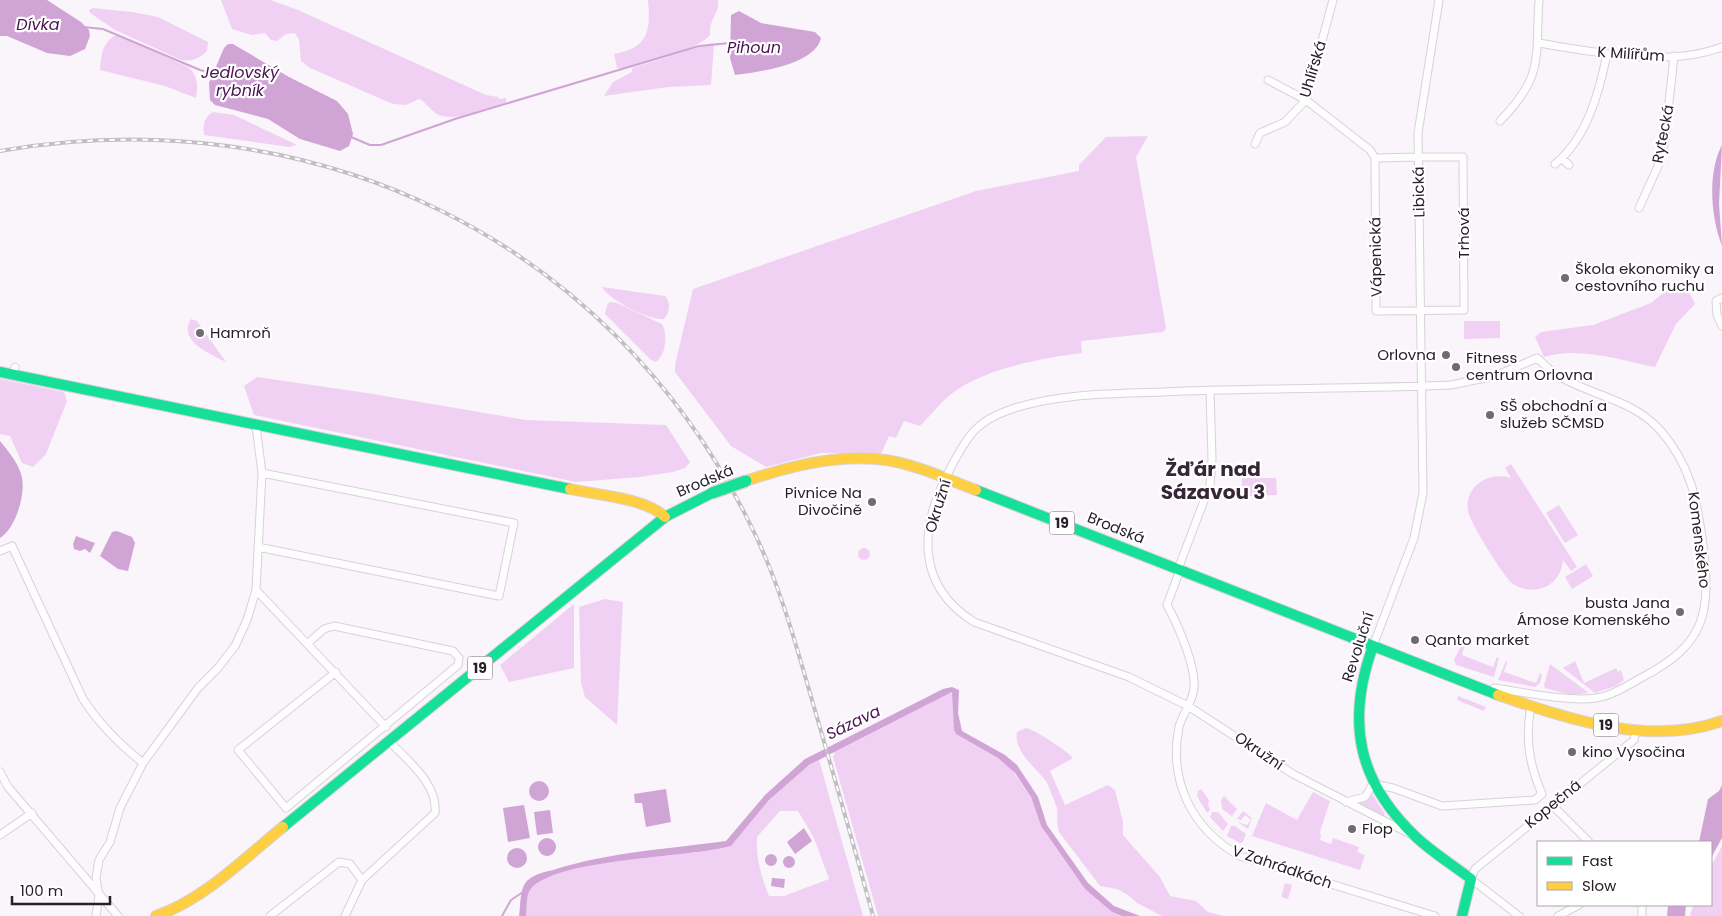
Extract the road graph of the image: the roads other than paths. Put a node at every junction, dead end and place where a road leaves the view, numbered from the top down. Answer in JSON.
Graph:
{"nodes":[{"id":1,"x":1333,"y":0,"type":"edge"},
{"id":2,"x":1439,"y":0,"type":"edge"},
{"id":3,"x":1539,"y":0,"type":"edge"},
{"id":4,"x":1538,"y":43,"type":"junction"},
{"id":5,"x":1722,"y":47,"type":"edge"},
{"id":6,"x":1607,"y":54,"type":"junction"},
{"id":7,"x":1674,"y":56,"type":"junction"},
{"id":8,"x":1268,"y":80,"type":"dead end"},
{"id":9,"x":1306,"y":100,"type":"junction"},
{"id":10,"x":1500,"y":121,"type":"dead end"},
{"id":11,"x":1255,"y":144,"type":"dead end"},
{"id":12,"x":1419,"y":157,"type":"junction"},
{"id":13,"x":1374,"y":158,"type":"junction"},
{"id":14,"x":1562,"y":158,"type":"junction"},
{"id":15,"x":1555,"y":164,"type":"dead end"},
{"id":16,"x":1569,"y":165,"type":"dead end"},
{"id":17,"x":1640,"y":208,"type":"dead end"},
{"id":18,"x":1722,"y":298,"type":"edge"},
{"id":19,"x":1421,"y":310,"type":"junction"},
{"id":20,"x":1722,"y":326,"type":"edge"},
{"id":21,"x":0,"y":372,"type":"edge"},
{"id":22,"x":1422,"y":386,"type":"junction"},
{"id":23,"x":1210,"y":390,"type":"junction"},
{"id":24,"x":256,"y":426,"type":"junction"},
{"id":25,"x":262,"y":473,"type":"junction"},
{"id":26,"x":946,"y":477,"type":"junction"},
{"id":27,"x":665,"y":517,"type":"junction"},
{"id":28,"x":258,"y":547,"type":"junction"},
{"id":29,"x":0,"y":551,"type":"edge"},
{"id":30,"x":1178,"y":569,"type":"junction"},
{"id":31,"x":256,"y":590,"type":"junction"},
{"id":32,"x":307,"y":644,"type":"junction"},
{"id":33,"x":1373,"y":646,"type":"junction"},
{"id":34,"x":336,"y":672,"type":"junction"},
{"id":35,"x":1492,"y":693,"type":"junction"},
{"id":36,"x":1188,"y":706,"type":"junction"},
{"id":37,"x":1531,"y":706,"type":"junction"},
{"id":38,"x":1722,"y":721,"type":"edge"},
{"id":39,"x":386,"y":726,"type":"junction"},
{"id":40,"x":1636,"y":731,"type":"junction"},
{"id":41,"x":390,"y":742,"type":"junction"},
{"id":42,"x":143,"y":763,"type":"junction"},
{"id":43,"x":0,"y":772,"type":"edge"},
{"id":44,"x":1374,"y":784,"type":"junction"},
{"id":45,"x":1346,"y":802,"type":"junction"},
{"id":46,"x":1552,"y":805,"type":"junction"},
{"id":47,"x":32,"y":813,"type":"junction"},
{"id":48,"x":0,"y":835,"type":"edge"},
{"id":49,"x":1417,"y":837,"type":"junction"},
{"id":50,"x":1588,"y":841,"type":"edge"},
{"id":51,"x":1471,"y":879,"type":"junction"},
{"id":52,"x":362,"y":880,"type":"junction"},
{"id":53,"x":99,"y":896,"type":"junction"},
{"id":54,"x":1577,"y":906,"type":"edge"},
{"id":55,"x":96,"y":916,"type":"edge"},
{"id":56,"x":118,"y":916,"type":"edge"},
{"id":57,"x":156,"y":916,"type":"edge"},
{"id":58,"x":270,"y":916,"type":"edge"},
{"id":59,"x":345,"y":916,"type":"edge"},
{"id":60,"x":1435,"y":916,"type":"edge"},
{"id":61,"x":1462,"y":916,"type":"edge"},
{"id":62,"x":1519,"y":916,"type":"edge"},
{"id":63,"x":1558,"y":916,"type":"edge"}],
"edges":[{"from":1,"to":9,"type":"street","name":"Uhlířská"},
{"from":2,"to":12,"type":"street","name":"Libická"},
{"from":3,"to":4,"type":"street"},
{"from":4,"to":6,"type":"street","name":"K Milířům"},
{"from":4,"to":10,"type":"street"},
{"from":5,"to":7,"type":"street","name":"K Milířům"},
{"from":6,"to":7,"type":"street","name":"K Milířům"},
{"from":6,"to":14,"type":"street"},
{"from":7,"to":17,"type":"street","name":"Rytecká"},
{"from":8,"to":9,"type":"street"},
{"from":9,"to":11,"type":"street","name":"Uhlířská"},
{"from":9,"to":13,"type":"street"},
{"from":12,"to":13,"type":"street"},
{"from":12,"to":19,"type":"street","name":"Libická"},
{"from":12,"to":19,"type":"street","name":"Trhová"},
{"from":13,"to":19,"type":"street","name":"Vápenická"},
{"from":14,"to":15,"type":"street"},
{"from":14,"to":16,"type":"street"},
{"from":18,"to":20,"type":"street"},
{"from":19,"to":22,"type":"street","name":"Libická"},
{"from":21,"to":24,"type":"main road"},
{"from":22,"to":23,"type":"street","name":"Okružní"},
{"from":22,"to":33,"type":"street","name":"Revoluční"},
{"from":22,"to":35,"type":"street","name":"Komenského"},
{"from":23,"to":26,"type":"street","name":"Okružní"},
{"from":23,"to":30,"type":"street","name":"V Zahrádkách"},
{"from":24,"to":25,"type":"street"},
{"from":24,"to":27,"type":"main road"},
{"from":25,"to":28,"type":"street"},
{"from":25,"to":28,"type":"street"},
{"from":26,"to":27,"type":"main road","name":"Brodská","number":"19","bridge":true},
{"from":26,"to":30,"type":"main road","name":"Brodská","number":"19"},
{"from":26,"to":36,"type":"street","name":"Okružní"},
{"from":27,"to":41,"type":"main road","number":"19"},
{"from":28,"to":31,"type":"street"},
{"from":29,"to":42,"type":"street"},
{"from":30,"to":33,"type":"main road","name":"Brodská","number":"19"},
{"from":30,"to":36,"type":"street","name":"V Zahrádkách"},
{"from":31,"to":32,"type":"street"},
{"from":31,"to":42,"type":"street"},
{"from":32,"to":34,"type":"street"},
{"from":32,"to":39,"type":"street"},
{"from":33,"to":35,"type":"main road","name":"Brodská","number":"19"},
{"from":33,"to":44,"type":"main road","name":"Revoluční"},
{"from":34,"to":39,"type":"street"},
{"from":34,"to":39,"type":"street"},
{"from":35,"to":37,"type":"main road","number":"19"},
{"from":36,"to":45,"type":"street","name":"Okružní"},
{"from":36,"to":60,"type":"street","name":"V Zahrádkách"},
{"from":37,"to":40,"type":"main road","number":"19"},
{"from":37,"to":44,"type":"street"},
{"from":38,"to":40,"type":"main road","number":"19"},
{"from":40,"to":46,"type":"street","name":"Kopečná"},
{"from":41,"to":52,"type":"street"},
{"from":41,"to":57,"type":"main road","number":"19"},
{"from":42,"to":53,"type":"street"},
{"from":43,"to":47,"type":"street"},
{"from":44,"to":45,"type":"street"},
{"from":44,"to":49,"type":"main road","name":"Revoluční"},
{"from":45,"to":49,"type":"street","name":"Okružní"},
{"from":46,"to":50,"type":"street"},
{"from":46,"to":51,"type":"street","name":"Kopečná"},
{"from":47,"to":48,"type":"street"},
{"from":47,"to":53,"type":"street"},
{"from":49,"to":51,"type":"main road","name":"Revoluční"},
{"from":51,"to":61,"type":"main road"},
{"from":51,"to":62,"type":"street"},
{"from":52,"to":58,"type":"street"},
{"from":52,"to":59,"type":"street"},
{"from":53,"to":55,"type":"street"},
{"from":53,"to":56,"type":"street"},
{"from":54,"to":63,"type":"street"}]}
